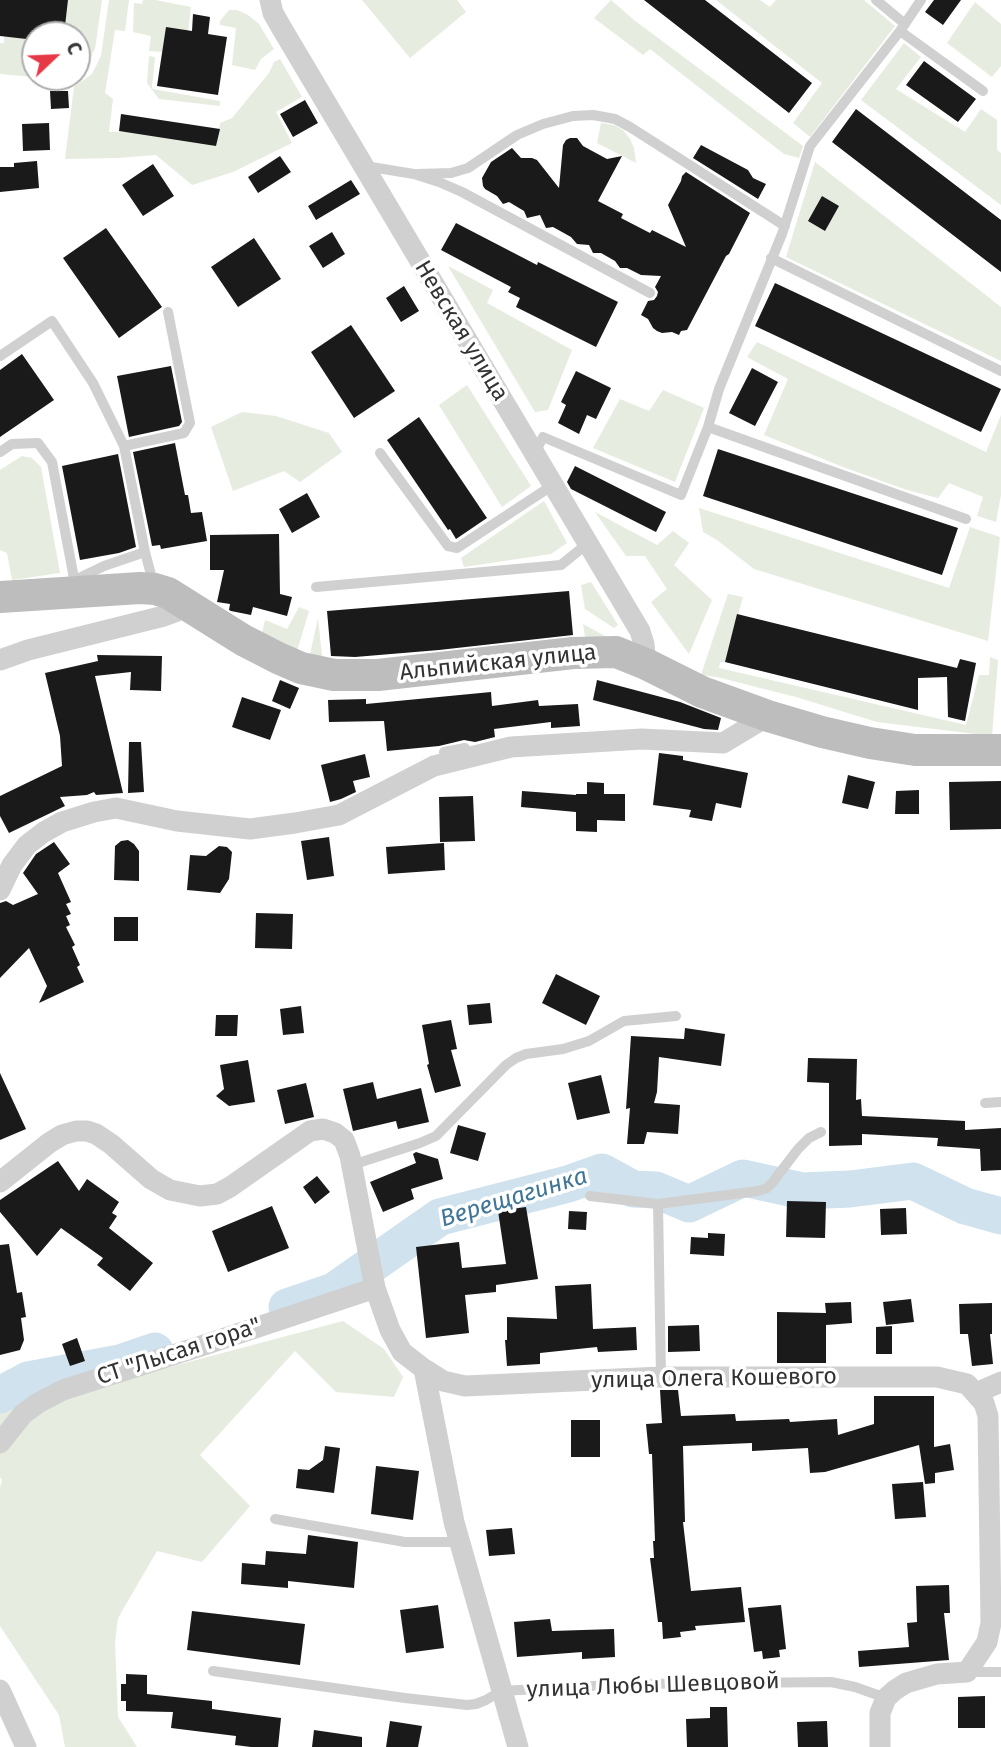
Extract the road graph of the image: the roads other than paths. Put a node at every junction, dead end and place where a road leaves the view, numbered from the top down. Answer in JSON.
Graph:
{"nodes":[{"id":1,"x":270,"y":0,"type":"edge"},
{"id":2,"x":876,"y":0,"type":"edge"},
{"id":3,"x":921,"y":0,"type":"edge"},
{"id":4,"x":902,"y":27,"type":"junction"},
{"id":5,"x":983,"y":91,"type":"dead end"},
{"id":6,"x":365,"y":166,"type":"junction"},
{"id":7,"x":417,"y":174,"type":"junction"},
{"id":8,"x":785,"y":226,"type":"junction"},
{"id":9,"x":771,"y":258,"type":"junction"},
{"id":10,"x":650,"y":293,"type":"dead end"},
{"id":11,"x":168,"y":312,"type":"dead end"},
{"id":12,"x":0,"y":356,"type":"edge"},
{"id":13,"x":1001,"y":371,"type":"edge"},
{"id":14,"x":708,"y":427,"type":"junction"},
{"id":15,"x":124,"y":446,"type":"junction"},
{"id":16,"x":0,"y":452,"type":"edge"},
{"id":17,"x":380,"y":453,"type":"dead end"},
{"id":18,"x":534,"y":455,"type":"junction"},
{"id":19,"x":552,"y":485,"type":"junction"},
{"id":20,"x":966,"y":519,"type":"dead end"},
{"id":21,"x":587,"y":544,"type":"junction"},
{"id":22,"x":145,"y":552,"type":"junction"},
{"id":23,"x":76,"y":586,"type":"junction"},
{"id":24,"x":316,"y":587,"type":"dead end"},
{"id":25,"x":155,"y":589,"type":"junction"},
{"id":26,"x":0,"y":597,"type":"edge"},
{"id":27,"x":185,"y":604,"type":"junction"},
{"id":28,"x":0,"y":660,"type":"edge"},
{"id":29,"x":646,"y":664,"type":"junction"},
{"id":30,"x":768,"y":716,"type":"junction"},
{"id":31,"x":539,"y":745,"type":"junction"},
{"id":32,"x":1001,"y":750,"type":"edge"},
{"id":33,"x":444,"y":752,"type":"dead end"},
{"id":34,"x":0,"y":890,"type":"edge"},
{"id":35,"x":676,"y":1016,"type":"dead end"},
{"id":36,"x":1001,"y":1102,"type":"edge"},
{"id":37,"x":985,"y":1103,"type":"dead end"},
{"id":38,"x":821,"y":1132,"type":"dead end"},
{"id":39,"x":351,"y":1160,"type":"junction"},
{"id":40,"x":0,"y":1182,"type":"edge"},
{"id":41,"x":590,"y":1196,"type":"dead end"},
{"id":42,"x":658,"y":1204,"type":"junction"},
{"id":43,"x":375,"y":1288,"type":"junction"},
{"id":44,"x":424,"y":1369,"type":"junction"},
{"id":45,"x":661,"y":1377,"type":"junction"},
{"id":46,"x":1001,"y":1382,"type":"edge"},
{"id":47,"x":976,"y":1393,"type":"junction"},
{"id":48,"x":0,"y":1443,"type":"edge"},
{"id":49,"x":275,"y":1519,"type":"dead end"},
{"id":50,"x":460,"y":1542,"type":"junction"},
{"id":51,"x":214,"y":1671,"type":"dead end"},
{"id":52,"x":967,"y":1672,"type":"junction"},
{"id":53,"x":1001,"y":1672,"type":"edge"},
{"id":54,"x":0,"y":1690,"type":"edge"},
{"id":55,"x":501,"y":1691,"type":"junction"},
{"id":56,"x":886,"y":1698,"type":"junction"},
{"id":57,"x":26,"y":1747,"type":"edge"},
{"id":58,"x":518,"y":1747,"type":"edge"},
{"id":59,"x":880,"y":1747,"type":"edge"}],
"edges":[{"from":1,"to":6,"type":"street","name":"Невская улица"},
{"from":2,"to":4,"type":"lane"},
{"from":3,"to":4,"type":"lane"},
{"from":4,"to":5,"type":"lane"},
{"from":4,"to":8,"type":"lane"},
{"from":6,"to":7,"type":"lane"},
{"from":6,"to":18,"type":"street","name":"Невская улица"},
{"from":7,"to":8,"type":"lane"},
{"from":7,"to":10,"type":"lane"},
{"from":8,"to":9,"type":"lane"},
{"from":9,"to":13,"type":"lane"},
{"from":9,"to":14,"type":"lane"},
{"from":11,"to":15,"type":"lane"},
{"from":12,"to":15,"type":"lane"},
{"from":14,"to":18,"type":"lane"},
{"from":14,"to":20,"type":"lane"},
{"from":15,"to":22,"type":"lane"},
{"from":16,"to":23,"type":"lane"},
{"from":17,"to":19,"type":"lane"},
{"from":18,"to":19,"type":"street","name":"Невская улица"},
{"from":19,"to":21,"type":"street","name":"Невская улица"},
{"from":21,"to":24,"type":"lane"},
{"from":21,"to":29,"type":"street","name":"Невская улица"},
{"from":22,"to":23,"type":"lane"},
{"from":22,"to":25,"type":"lane"},
{"from":23,"to":25,"type":"street","name":"Альпийская улица"},
{"from":23,"to":26,"type":"street","name":"Альпийская улица"},
{"from":25,"to":27,"type":"street","name":"Альпийская улица"},
{"from":27,"to":28,"type":"street"},
{"from":27,"to":29,"type":"street","name":"Альпийская улица"},
{"from":29,"to":30,"type":"street","name":"Альпийская улица"},
{"from":30,"to":31,"type":"street"},
{"from":30,"to":32,"type":"street","name":"Альпийская улица"},
{"from":31,"to":33,"type":"lane"},
{"from":31,"to":34,"type":"street"},
{"from":35,"to":39,"type":"lane"},
{"from":36,"to":37,"type":"lane"},
{"from":38,"to":42,"type":"lane"},
{"from":39,"to":40,"type":"street"},
{"from":39,"to":43,"type":"street","name":"улица Олега Кошевого"},
{"from":41,"to":42,"type":"lane"},
{"from":42,"to":45,"type":"lane"},
{"from":43,"to":44,"type":"street","name":"улица Олега Кошевого"},
{"from":43,"to":48,"type":"street","name":"СТ \"Лысая гора\""},
{"from":44,"to":45,"type":"street","name":"улица Олега Кошевого"},
{"from":44,"to":50,"type":"street"},
{"from":45,"to":47,"type":"street","name":"улица Олега Кошевого"},
{"from":46,"to":47,"type":"street"},
{"from":47,"to":52,"type":"street"},
{"from":49,"to":50,"type":"lane"},
{"from":50,"to":55,"type":"street"},
{"from":51,"to":55,"type":"lane","name":"улица Любы Шевцовой"},
{"from":52,"to":53,"type":"lane"},
{"from":52,"to":56,"type":"street"},
{"from":54,"to":57,"type":"street"},
{"from":55,"to":56,"type":"lane","name":"улица Любы Шевцовой"},
{"from":55,"to":58,"type":"street"},
{"from":56,"to":59,"type":"street"}]}
